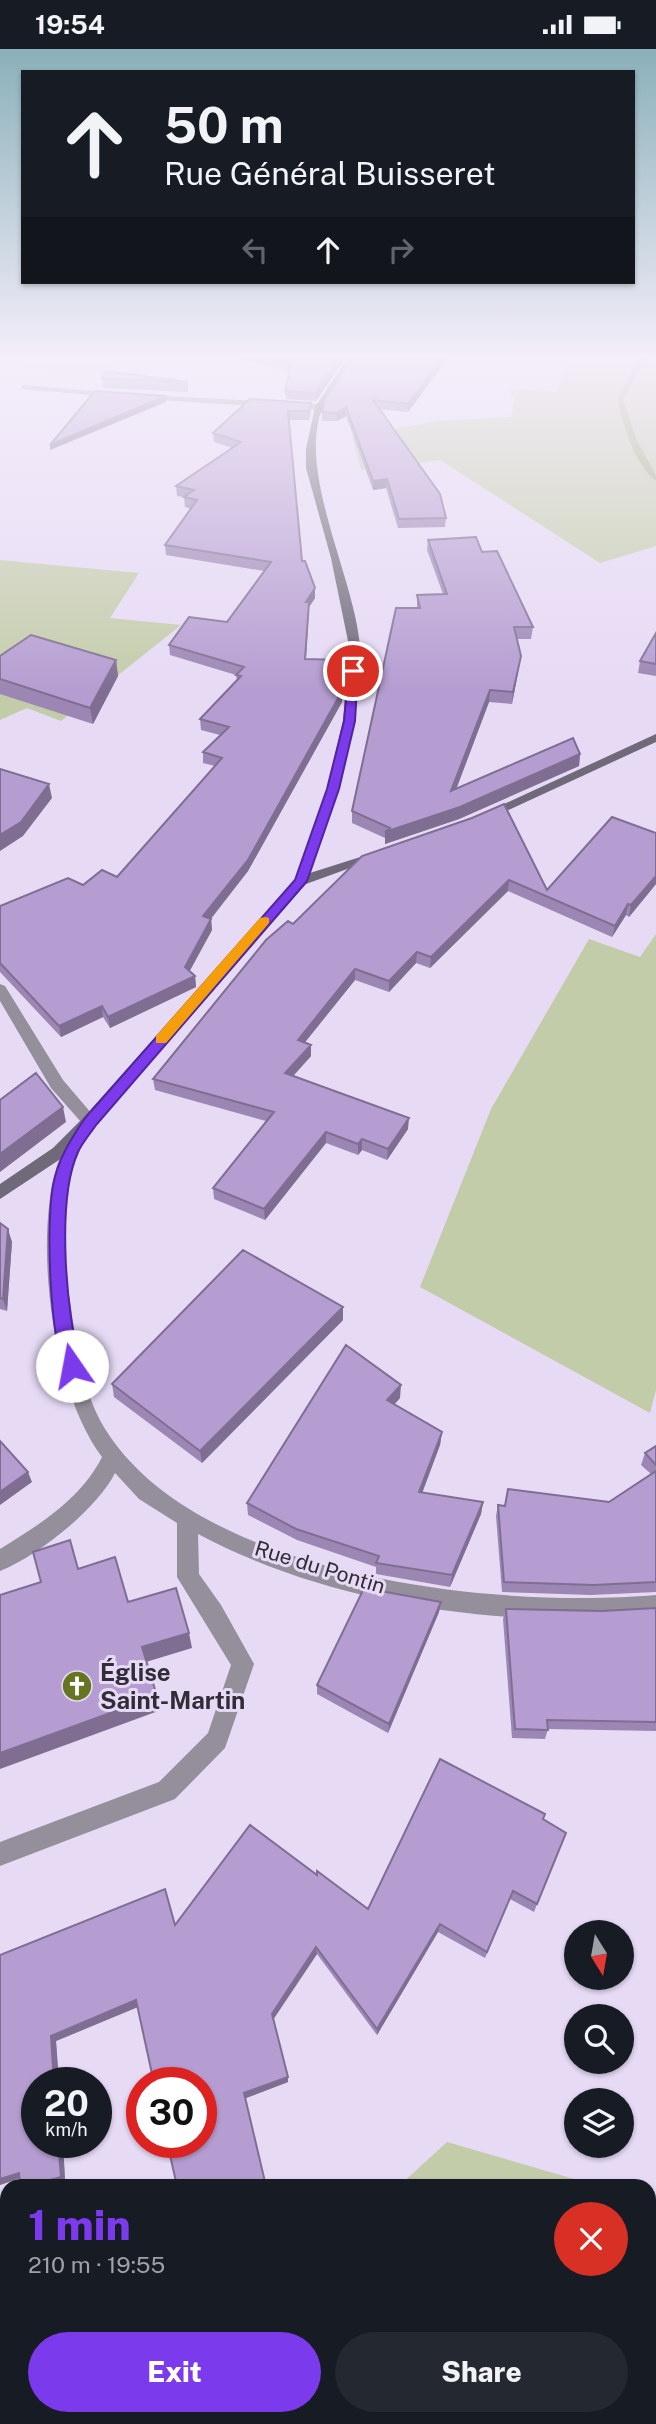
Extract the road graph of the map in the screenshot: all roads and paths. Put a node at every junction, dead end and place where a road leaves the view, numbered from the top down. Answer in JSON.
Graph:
{"nodes":[{"id":1,"x":311,"y":469,"type":"edge"},
{"id":2,"x":656,"y":738,"type":"edge"},
{"id":3,"x":476,"y":820,"type":"edge"},
{"id":4,"x":391,"y":851,"type":"edge"},
{"id":5,"x":301,"y":881,"type":"junction"},
{"id":6,"x":0,"y":989,"type":"edge"},
{"id":7,"x":90,"y":1121,"type":"junction"},
{"id":8,"x":0,"y":1193,"type":"edge"},
{"id":9,"x":113,"y":1456,"type":"junction"},
{"id":10,"x":187,"y":1516,"type":"junction"},
{"id":11,"x":0,"y":1561,"type":"edge"},
{"id":12,"x":656,"y":1605,"type":"edge"},
{"id":13,"x":0,"y":1854,"type":"edge"}],
"edges":[{"from":1,"to":5,"type":"street"},
{"from":2,"to":3,"type":"street"},
{"from":4,"to":5,"type":"street"},
{"from":5,"to":7,"type":"street"},
{"from":6,"to":7,"type":"street"},
{"from":7,"to":8,"type":"street"},
{"from":7,"to":9,"type":"street","name":"Rue du Pontin"},
{"from":9,"to":10,"type":"street","name":"Rue du Pontin"},
{"from":9,"to":11,"type":"street"},
{"from":10,"to":12,"type":"street","name":"Rue du Pontin"},
{"from":10,"to":13,"type":"street"}]}
